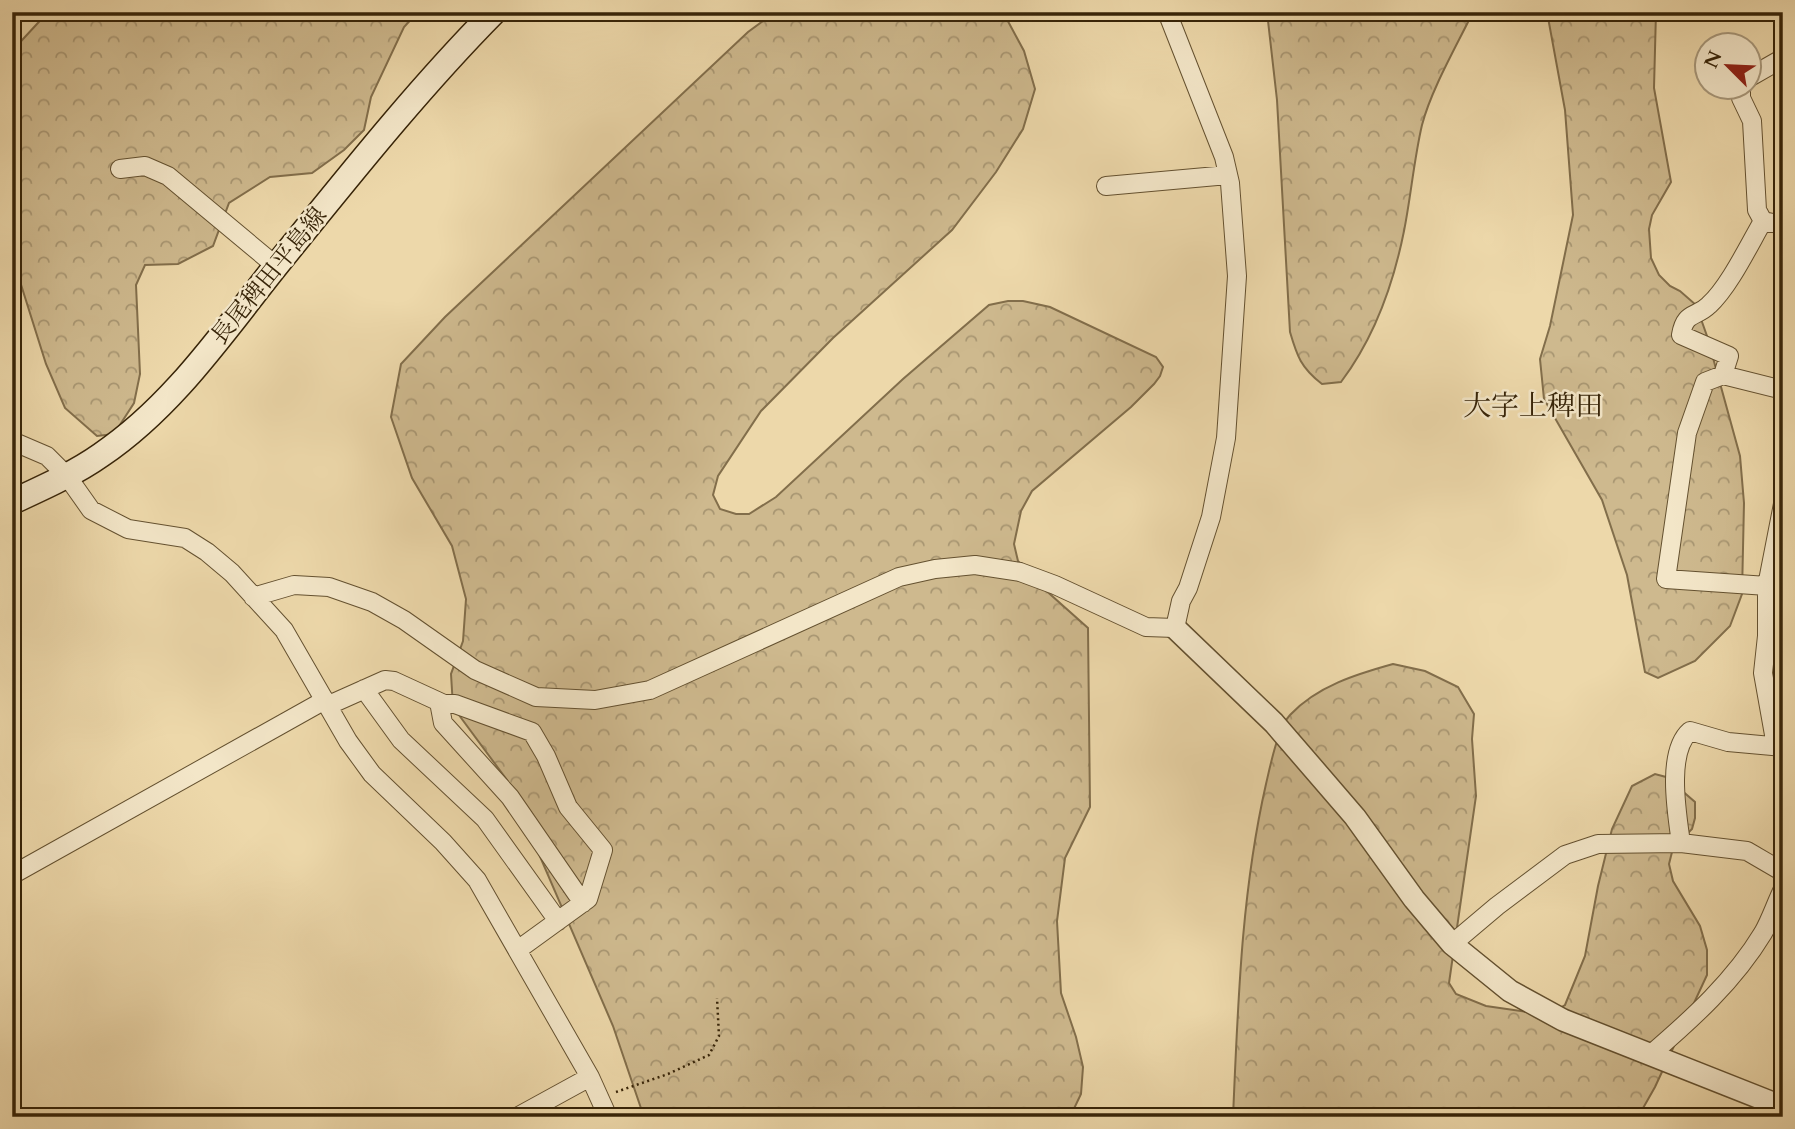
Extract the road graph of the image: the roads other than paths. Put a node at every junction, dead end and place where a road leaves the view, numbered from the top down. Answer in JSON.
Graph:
{"nodes":[{"id":1,"x":494,"y":12,"type":"edge"},
{"id":2,"x":1167,"y":12,"type":"edge"},
{"id":3,"x":1783,"y":63,"type":"edge"},
{"id":4,"x":1764,"y":69,"type":"edge"},
{"id":5,"x":1743,"y":102,"type":"edge"},
{"id":6,"x":120,"y":169,"type":"dead end"},
{"id":7,"x":1228,"y":175,"type":"junction"},
{"id":8,"x":1106,"y":186,"type":"dead end"},
{"id":9,"x":1763,"y":222,"type":"junction"},
{"id":10,"x":1783,"y":225,"type":"edge"},
{"id":11,"x":276,"y":266,"type":"junction"},
{"id":12,"x":1723,"y":375,"type":"junction"},
{"id":13,"x":1783,"y":390,"type":"edge"},
{"id":14,"x":12,"y":441,"type":"edge"},
{"id":15,"x":66,"y":476,"type":"junction"},
{"id":16,"x":12,"y":502,"type":"edge"},
{"id":17,"x":1783,"y":504,"type":"edge"},
{"id":18,"x":1766,"y":586,"type":"junction"},
{"id":19,"x":253,"y":597,"type":"junction"},
{"id":20,"x":1175,"y":628,"type":"junction"},
{"id":21,"x":364,"y":690,"type":"junction"},
{"id":22,"x":439,"y":702,"type":"junction"},
{"id":23,"x":327,"y":703,"type":"junction"},
{"id":24,"x":1779,"y":747,"type":"edge"},
{"id":25,"x":1681,"y":843,"type":"junction"},
{"id":26,"x":1783,"y":872,"type":"edge"},
{"id":27,"x":12,"y":875,"type":"edge"},
{"id":28,"x":1783,"y":888,"type":"edge"},
{"id":29,"x":583,"y":903,"type":"junction"},
{"id":30,"x":558,"y":921,"type":"junction"},
{"id":31,"x":1452,"y":944,"type":"junction"},
{"id":32,"x":519,"y":949,"type":"junction"},
{"id":33,"x":1650,"y":1055,"type":"junction"},
{"id":34,"x":590,"y":1077,"type":"junction"},
{"id":35,"x":1783,"y":1107,"type":"edge"},
{"id":36,"x":517,"y":1117,"type":"edge"},
{"id":37,"x":608,"y":1117,"type":"edge"}],
"edges":[{"from":1,"to":11,"type":"main road","name":"長尾稗田平島線"},
{"from":2,"to":7,"type":"street"},
{"from":3,"to":4,"type":"street"},
{"from":5,"to":9,"type":"street"},
{"from":6,"to":11,"type":"street"},
{"from":7,"to":8,"type":"street"},
{"from":7,"to":20,"type":"street"},
{"from":9,"to":10,"type":"street"},
{"from":9,"to":12,"type":"street"},
{"from":11,"to":15,"type":"main road","name":"長尾稗田平島線"},
{"from":12,"to":13,"type":"street"},
{"from":12,"to":18,"type":"street"},
{"from":14,"to":15,"type":"street"},
{"from":15,"to":16,"type":"main road","name":"長尾稗田平島線"},
{"from":15,"to":19,"type":"street"},
{"from":17,"to":18,"type":"street"},
{"from":18,"to":24,"type":"street"},
{"from":19,"to":20,"type":"street"},
{"from":19,"to":23,"type":"street"},
{"from":20,"to":31,"type":"street"},
{"from":21,"to":22,"type":"street"},
{"from":21,"to":23,"type":"street"},
{"from":21,"to":30,"type":"street"},
{"from":22,"to":29,"type":"street"},
{"from":22,"to":29,"type":"street"},
{"from":23,"to":27,"type":"street"},
{"from":23,"to":32,"type":"street"},
{"from":24,"to":25,"type":"street"},
{"from":25,"to":26,"type":"street"},
{"from":25,"to":31,"type":"street"},
{"from":28,"to":33,"type":"street"},
{"from":29,"to":30,"type":"street"},
{"from":30,"to":32,"type":"street"},
{"from":31,"to":33,"type":"street"},
{"from":32,"to":34,"type":"street"},
{"from":33,"to":35,"type":"street"},
{"from":34,"to":36,"type":"street"},
{"from":34,"to":37,"type":"street"}]}
